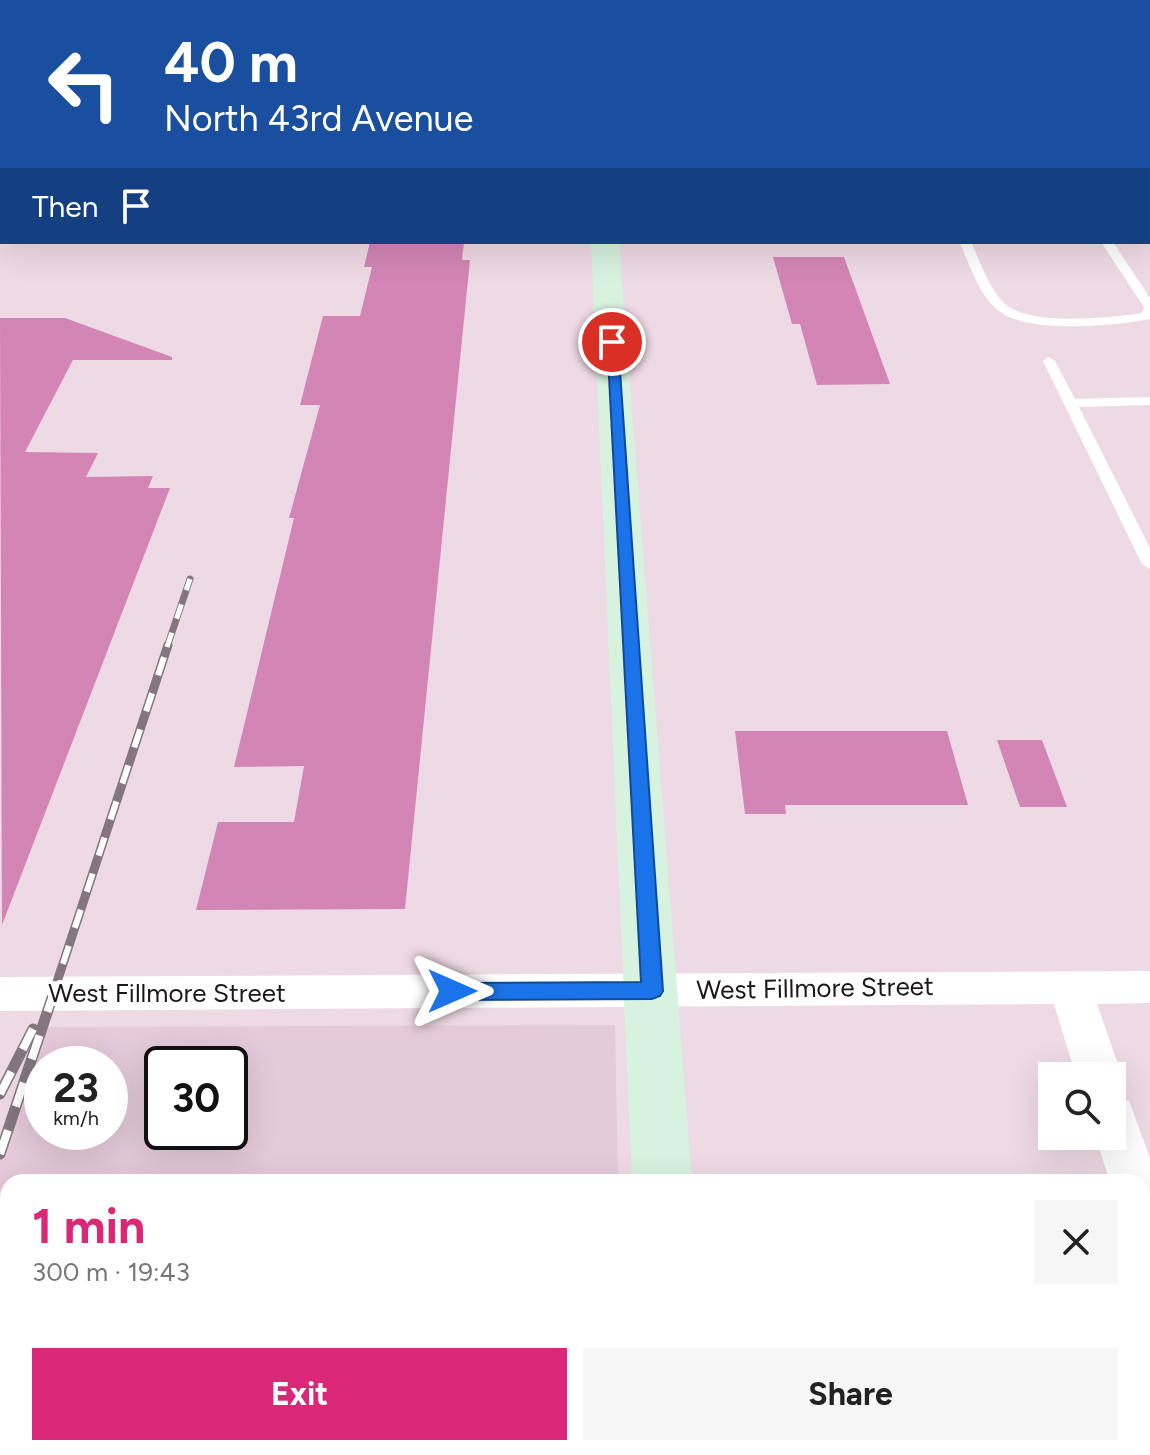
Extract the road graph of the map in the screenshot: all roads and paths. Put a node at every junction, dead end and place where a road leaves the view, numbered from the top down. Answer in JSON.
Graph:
{"nodes":[{"id":1,"x":605,"y":244,"type":"edge"},
{"id":2,"x":966,"y":244,"type":"edge"},
{"id":3,"x":1108,"y":244,"type":"edge"},
{"id":4,"x":1049,"y":361,"type":"dead end"},
{"id":5,"x":1150,"y":401,"type":"edge"},
{"id":6,"x":1071,"y":403,"type":"junction"},
{"id":7,"x":1150,"y":564,"type":"edge"},
{"id":8,"x":1070,"y":987,"type":"junction"},
{"id":9,"x":1150,"y":987,"type":"edge"},
{"id":10,"x":652,"y":991,"type":"junction"},
{"id":11,"x":0,"y":994,"type":"edge"},
{"id":12,"x":1094,"y":1062,"type":"edge"},
{"id":13,"x":1123,"y":1150,"type":"edge"},
{"id":14,"x":662,"y":1174,"type":"edge"},
{"id":15,"x":1131,"y":1174,"type":"edge"}],
"edges":[{"from":1,"to":10,"type":"main road"},
{"from":2,"to":3,"type":"lane"},
{"from":4,"to":6,"type":"lane"},
{"from":5,"to":6,"type":"lane"},
{"from":6,"to":7,"type":"lane"},
{"from":8,"to":9,"type":"street","name":"West Fillmore Street"},
{"from":8,"to":10,"type":"street","name":"West Fillmore Street"},
{"from":8,"to":12,"type":"street"},
{"from":10,"to":11,"type":"street","name":"West Fillmore Street"},
{"from":10,"to":14,"type":"main road"},
{"from":13,"to":15,"type":"street"}]}
